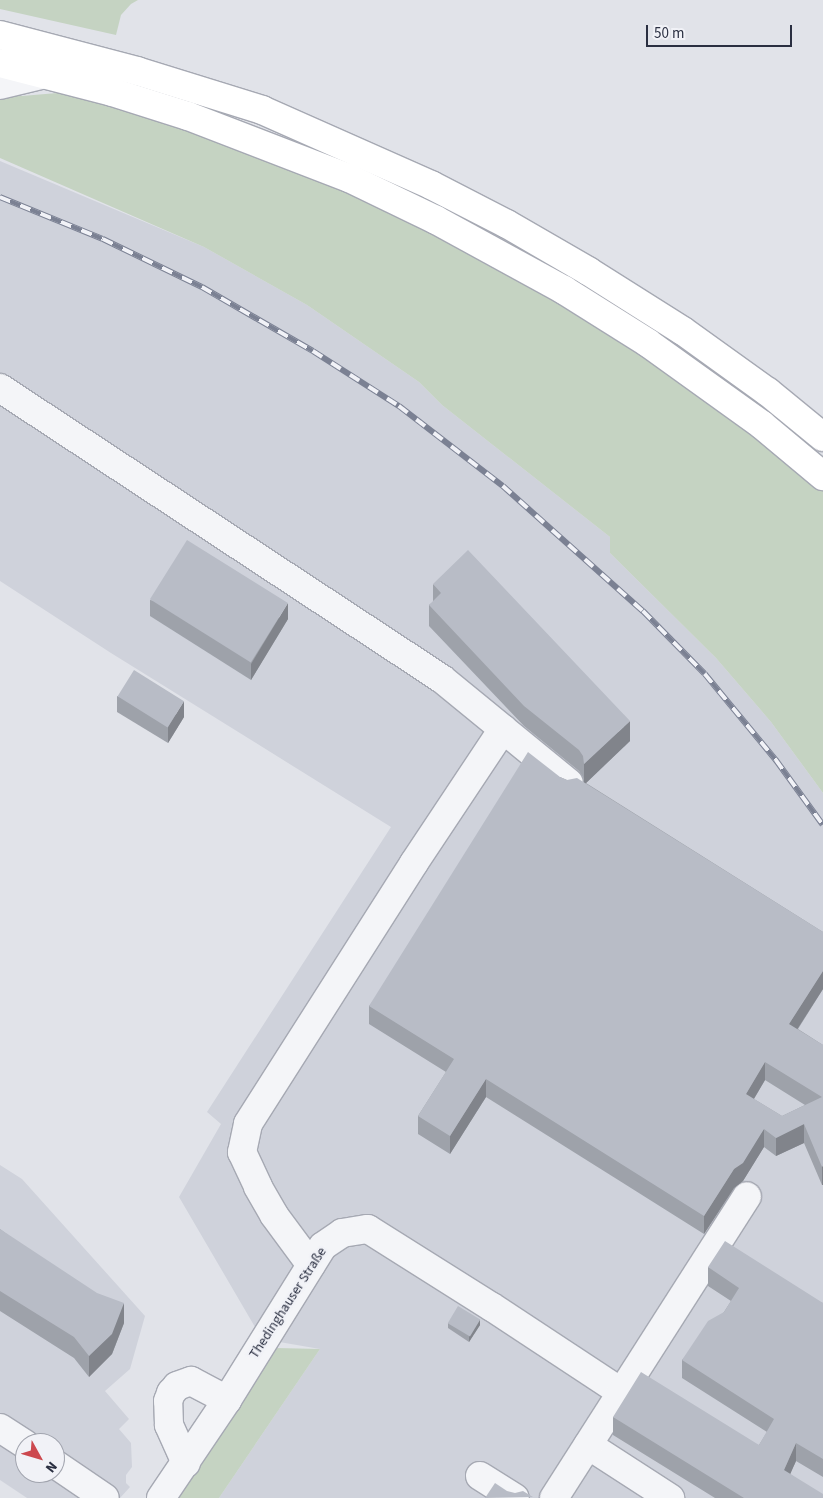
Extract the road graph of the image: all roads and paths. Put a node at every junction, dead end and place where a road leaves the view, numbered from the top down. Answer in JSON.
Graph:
{"nodes":[{"id":1,"x":0,"y":35,"type":"edge"},
{"id":2,"x":0,"y":63,"type":"edge"},
{"id":3,"x":45,"y":74,"type":"junction"},
{"id":4,"x":0,"y":85,"type":"edge"},
{"id":5,"x":0,"y":388,"type":"edge"},
{"id":6,"x":823,"y":437,"type":"edge"},
{"id":7,"x":823,"y":476,"type":"edge"},
{"id":8,"x":503,"y":729,"type":"junction"},
{"id":9,"x":569,"y":783,"type":"edge"},
{"id":10,"x":747,"y":1196,"type":"dead end"},
{"id":11,"x":311,"y":1265,"type":"junction"},
{"id":12,"x":621,"y":1392,"type":"junction"},
{"id":13,"x":227,"y":1400,"type":"junction"},
{"id":14,"x":0,"y":1428,"type":"edge"},
{"id":15,"x":15,"y":1438,"type":"edge"},
{"id":16,"x":588,"y":1445,"type":"junction"},
{"id":17,"x":186,"y":1463,"type":"junction"},
{"id":18,"x":65,"y":1471,"type":"edge"},
{"id":19,"x":480,"y":1476,"type":"dead end"},
{"id":20,"x":105,"y":1498,"type":"edge"},
{"id":21,"x":161,"y":1498,"type":"edge"},
{"id":22,"x":515,"y":1498,"type":"edge"},
{"id":23,"x":554,"y":1498,"type":"edge"},
{"id":24,"x":670,"y":1498,"type":"edge"}],
"edges":[{"from":1,"to":6,"type":"main road"},
{"from":2,"to":3,"type":"main road"},
{"from":3,"to":4,"type":"lane"},
{"from":3,"to":7,"type":"main road"},
{"from":5,"to":8,"type":"lane"},
{"from":8,"to":9,"type":"lane"},
{"from":8,"to":11,"type":"lane"},
{"from":10,"to":12,"type":"lane"},
{"from":11,"to":12,"type":"lane","name":"Thedinghauser Straße"},
{"from":11,"to":13,"type":"lane","name":"Thedinghauser Straße"},
{"from":12,"to":16,"type":"lane"},
{"from":13,"to":17,"type":"lane","name":"Thedinghauser Straße"},
{"from":13,"to":17,"type":"lane"},
{"from":14,"to":15,"type":"lane"},
{"from":16,"to":23,"type":"lane"},
{"from":16,"to":24,"type":"lane"},
{"from":17,"to":21,"type":"lane","name":"Thedinghauser Straße"},
{"from":18,"to":20,"type":"lane"},
{"from":19,"to":22,"type":"lane"}]}
